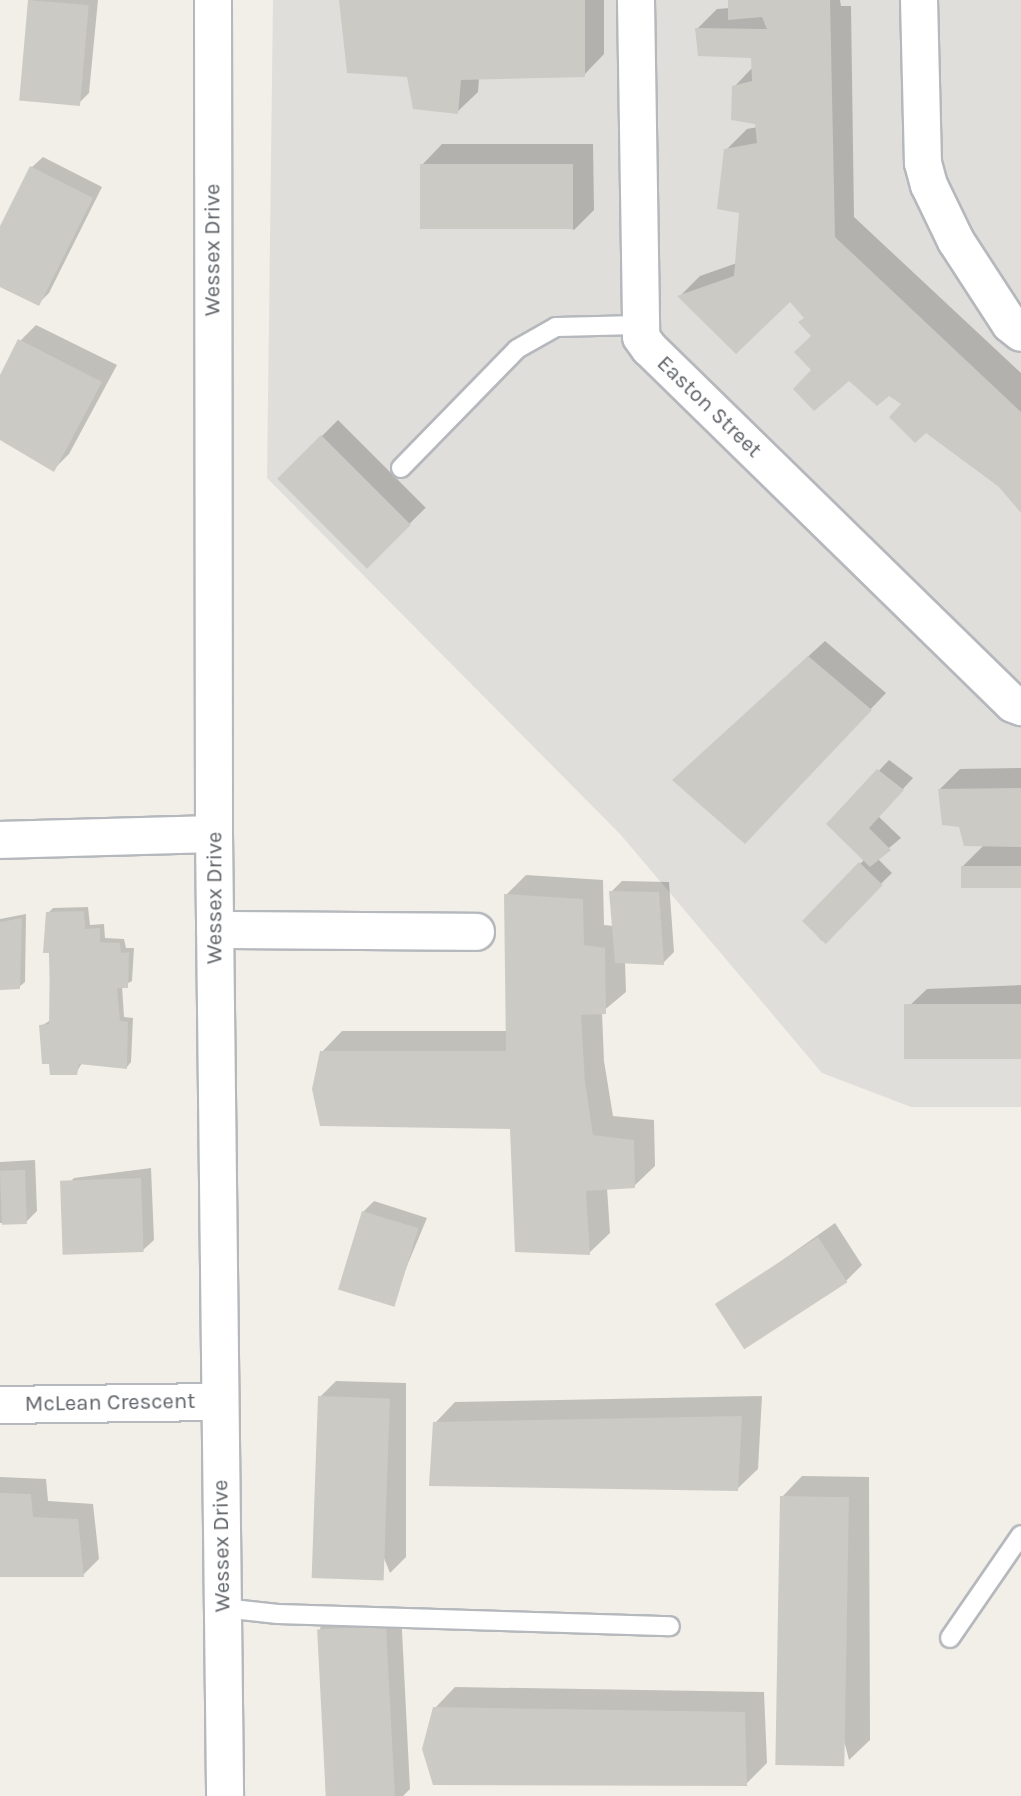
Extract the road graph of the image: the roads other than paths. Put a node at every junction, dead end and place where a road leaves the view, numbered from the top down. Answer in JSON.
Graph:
{"nodes":[{"id":1,"x":213,"y":0,"type":"edge"},
{"id":2,"x":636,"y":0,"type":"edge"},
{"id":3,"x":919,"y":0,"type":"edge"},
{"id":4,"x":639,"y":325,"type":"junction"},
{"id":5,"x":1021,"y":333,"type":"edge"},
{"id":6,"x":401,"y":468,"type":"dead end"},
{"id":7,"x":1021,"y":707,"type":"edge"},
{"id":8,"x":214,"y":834,"type":"junction"},
{"id":9,"x":0,"y":840,"type":"edge"},
{"id":10,"x":215,"y":930,"type":"junction"},
{"id":11,"x":476,"y":932,"type":"dead end"},
{"id":12,"x":220,"y":1402,"type":"junction"},
{"id":13,"x":0,"y":1405,"type":"edge"},
{"id":14,"x":1021,"y":1535,"type":"edge"},
{"id":15,"x":223,"y":1608,"type":"junction"},
{"id":16,"x":670,"y":1626,"type":"dead end"},
{"id":17,"x":950,"y":1638,"type":"dead end"},
{"id":18,"x":225,"y":1796,"type":"edge"}],
"edges":[{"from":1,"to":8,"type":"street","name":"Wessex Drive"},
{"from":2,"to":4,"type":"street"},
{"from":3,"to":5,"type":"street"},
{"from":4,"to":6,"type":"lane"},
{"from":4,"to":7,"type":"street","name":"Easton Street"},
{"from":8,"to":9,"type":"street"},
{"from":8,"to":10,"type":"street","name":"Wessex Drive"},
{"from":10,"to":11,"type":"street"},
{"from":10,"to":12,"type":"street","name":"Wessex Drive"},
{"from":12,"to":13,"type":"street","name":"McLean Crescent"},
{"from":12,"to":15,"type":"street","name":"Wessex Drive"},
{"from":14,"to":17,"type":"lane"},
{"from":15,"to":16,"type":"lane"},
{"from":15,"to":18,"type":"street","name":"Wessex Drive"}]}
